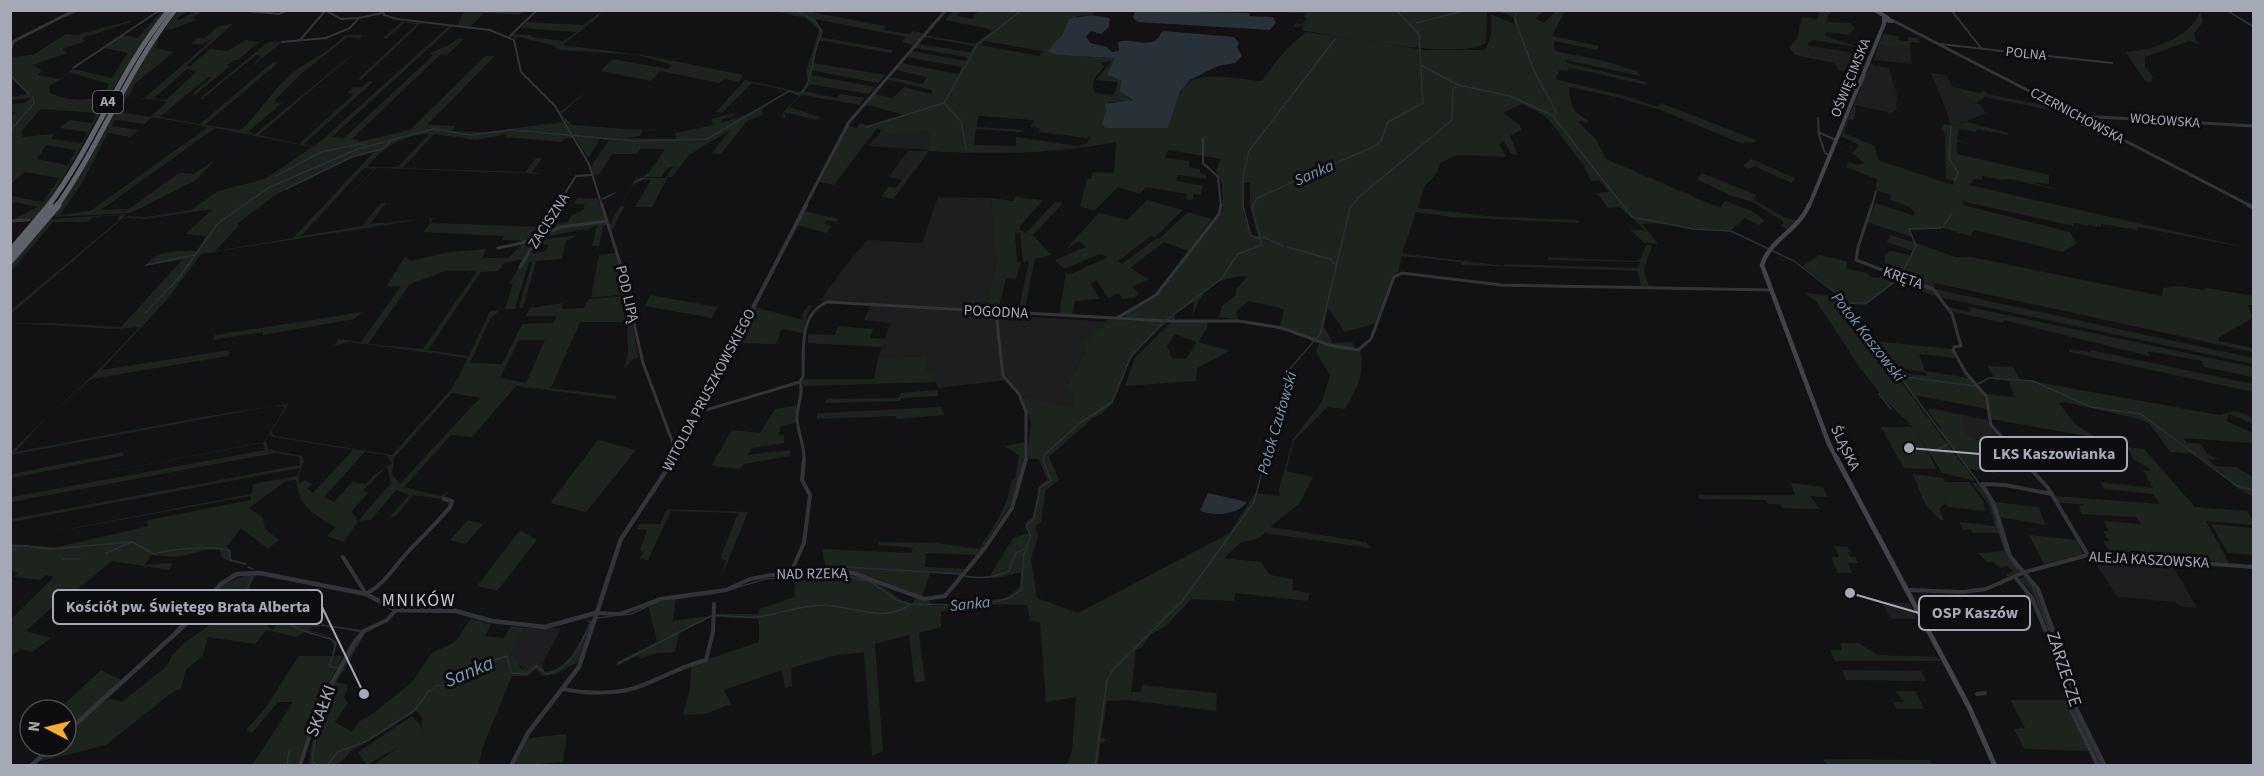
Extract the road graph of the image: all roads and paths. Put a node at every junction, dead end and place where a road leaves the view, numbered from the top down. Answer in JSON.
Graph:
{"nodes":[{"id":1,"x":75,"y":10,"type":"edge"},
{"id":2,"x":160,"y":10,"type":"edge"},
{"id":3,"x":169,"y":10,"type":"edge"},
{"id":4,"x":175,"y":10,"type":"edge"},
{"id":5,"x":240,"y":10,"type":"edge"},
{"id":6,"x":290,"y":10,"type":"edge"},
{"id":7,"x":537,"y":10,"type":"edge"},
{"id":8,"x":946,"y":10,"type":"edge"},
{"id":9,"x":1951,"y":10,"type":"edge"},
{"id":10,"x":325,"y":11,"type":"edge"},
{"id":11,"x":1876,"y":11,"type":"edge"},
{"id":12,"x":382,"y":12,"type":"edge"},
{"id":13,"x":359,"y":18,"type":"junction"},
{"id":14,"x":165,"y":19,"type":"junction"},
{"id":15,"x":1887,"y":20,"type":"junction"},
{"id":16,"x":510,"y":36,"type":"junction"},
{"id":17,"x":300,"y":40,"type":"junction"},
{"id":18,"x":282,"y":42,"type":"dead end"},
{"id":19,"x":1940,"y":44,"type":"junction"},
{"id":20,"x":1982,"y":49,"type":"junction"},
{"id":21,"x":10,"y":50,"type":"edge"},
{"id":22,"x":2112,"y":63,"type":"dead end"},
{"id":23,"x":73,"y":68,"type":"dead end"},
{"id":24,"x":2077,"y":116,"type":"junction"},
{"id":25,"x":1818,"y":118,"type":"dead end"},
{"id":26,"x":2253,"y":126,"type":"edge"},
{"id":27,"x":1818,"y":132,"type":"junction"},
{"id":28,"x":1203,"y":138,"type":"dead end"},
{"id":29,"x":1837,"y":140,"type":"junction"},
{"id":30,"x":1830,"y":156,"type":"junction"},
{"id":31,"x":592,"y":175,"type":"junction"},
{"id":32,"x":1876,"y":191,"type":"dead end"},
{"id":33,"x":2253,"y":208,"type":"edge"},
{"id":34,"x":29,"y":219,"type":"dead end"},
{"id":35,"x":10,"y":220,"type":"edge"},
{"id":36,"x":607,"y":221,"type":"junction"},
{"id":37,"x":539,"y":235,"type":"junction"},
{"id":38,"x":498,"y":248,"type":"dead end"},
{"id":39,"x":12,"y":251,"type":"edge"},
{"id":40,"x":10,"y":261,"type":"edge"},
{"id":41,"x":520,"y":267,"type":"dead end"},
{"id":42,"x":1771,"y":290,"type":"junction"},
{"id":43,"x":996,"y":312,"type":"junction"},
{"id":44,"x":1116,"y":319,"type":"junction"},
{"id":45,"x":800,"y":382,"type":"junction"},
{"id":46,"x":699,"y":412,"type":"junction"},
{"id":47,"x":679,"y":450,"type":"junction"},
{"id":48,"x":2052,"y":494,"type":"junction"},
{"id":49,"x":444,"y":499,"type":"dead end"},
{"id":50,"x":2088,"y":555,"type":"junction"},
{"id":51,"x":343,"y":557,"type":"dead end"},
{"id":52,"x":2253,"y":567,"type":"edge"},
{"id":53,"x":2023,"y":573,"type":"junction"},
{"id":54,"x":790,"y":574,"type":"junction"},
{"id":55,"x":2015,"y":577,"type":"junction"},
{"id":56,"x":1906,"y":590,"type":"junction"},
{"id":57,"x":366,"y":594,"type":"junction"},
{"id":58,"x":714,"y":604,"type":"dead end"},
{"id":59,"x":396,"y":610,"type":"junction"},
{"id":60,"x":596,"y":613,"type":"junction"},
{"id":61,"x":564,"y":689,"type":"junction"},
{"id":62,"x":1985,"y":693,"type":"dead end"},
{"id":63,"x":1977,"y":694,"type":"dead end"},
{"id":64,"x":78,"y":722,"type":"edge"},
{"id":65,"x":300,"y":765,"type":"edge"},
{"id":66,"x":511,"y":765,"type":"edge"},
{"id":67,"x":1995,"y":765,"type":"edge"},
{"id":68,"x":2098,"y":765,"type":"edge"},
{"id":69,"x":2105,"y":765,"type":"edge"}],
"edges":[{"from":1,"to":21,"type":"street"},
{"from":2,"to":23,"type":"street"},
{"from":3,"to":14,"type":"highway","number":"A4"},
{"from":4,"to":14,"type":"highway","number":"A4"},
{"from":5,"to":6,"type":"street"},
{"from":7,"to":16,"type":"street"},
{"from":8,"to":46,"type":"street","name":"WITOLDA PRUSZKOWSKIEGO"},
{"from":9,"to":20,"type":"street"},
{"from":10,"to":13,"type":"street"},
{"from":10,"to":17,"type":"street"},
{"from":11,"to":15,"type":"main road"},
{"from":12,"to":13,"type":"street"},
{"from":12,"to":16,"type":"street"},
{"from":13,"to":17,"type":"street"},
{"from":14,"to":39,"type":"highway","number":"A4"},
{"from":14,"to":40,"type":"highway","number":"A4"},
{"from":15,"to":19,"type":"street","name":"CZERNICHOWSKA"},
{"from":15,"to":29,"type":"main road","name":"OŚWIĘCIMSKA"},
{"from":16,"to":31,"type":"street","name":"POD LIPĄ"},
{"from":17,"to":18,"type":"street"},
{"from":19,"to":20,"type":"street","name":"POLNA"},
{"from":19,"to":24,"type":"street","name":"CZERNICHOWSKA"},
{"from":20,"to":22,"type":"street","name":"POLNA"},
{"from":24,"to":26,"type":"street","name":"WOŁOWSKA"},
{"from":24,"to":33,"type":"street","name":"CZERNICHOWSKA"},
{"from":25,"to":27,"type":"street"},
{"from":27,"to":29,"type":"street"},
{"from":27,"to":30,"type":"street"},
{"from":28,"to":44,"type":"street"},
{"from":29,"to":30,"type":"main road","name":"ŚLĄSKA"},
{"from":30,"to":42,"type":"main road","name":"ŚLĄSKA"},
{"from":31,"to":36,"type":"street","name":"POD LIPĄ"},
{"from":31,"to":37,"type":"street","name":"ZACISZNA"},
{"from":32,"to":48,"type":"street","name":"KRĘTA"},
{"from":34,"to":35,"type":"street"},
{"from":36,"to":37,"type":"street"},
{"from":36,"to":47,"type":"street","name":"POD LIPĄ"},
{"from":37,"to":38,"type":"street"},
{"from":37,"to":41,"type":"street","name":"ZACISZNA"},
{"from":42,"to":44,"type":"street","name":"POGODNA"},
{"from":42,"to":56,"type":"main road","name":"ŚLĄSKA"},
{"from":43,"to":44,"type":"street","name":"POGODNA"},
{"from":43,"to":45,"type":"street","name":"POGODNA"},
{"from":43,"to":54,"type":"street","name":"NAD RZEKĄ"},
{"from":45,"to":46,"type":"street"},
{"from":45,"to":54,"type":"street","name":"POGODNA"},
{"from":46,"to":47,"type":"street","name":"WITOLDA PRUSZKOWSKIEGO"},
{"from":47,"to":60,"type":"street","name":"WITOLDA PRUSZKOWSKIEGO"},
{"from":48,"to":50,"type":"street"},
{"from":48,"to":53,"type":"street","name":"ZARZECZE"},
{"from":49,"to":57,"type":"street"},
{"from":50,"to":52,"type":"street","name":"ALEJA KASZOWSKA"},
{"from":50,"to":53,"type":"street","name":"ALEJA KASZOWSKA"},
{"from":51,"to":57,"type":"street"},
{"from":53,"to":55,"type":"street","name":"ALEJA KASZOWSKA"},
{"from":53,"to":69,"type":"street","name":"ZARZECZE"},
{"from":54,"to":60,"type":"street","name":"NAD RZEKĄ"},
{"from":55,"to":56,"type":"street","name":"ALEJA KASZOWSKA"},
{"from":55,"to":68,"type":"street","name":"ZARZECZE"},
{"from":56,"to":67,"type":"main road","name":"ŚLĄSKA"},
{"from":57,"to":59,"type":"street"},
{"from":57,"to":64,"type":"street"},
{"from":58,"to":61,"type":"street"},
{"from":59,"to":60,"type":"street"},
{"from":59,"to":65,"type":"street","name":"SKAŁKI"},
{"from":60,"to":61,"type":"street","name":"WITOLDA PRUSZKOWSKIEGO"},
{"from":61,"to":66,"type":"street","name":"WITOLDA PRUSZKOWSKIEGO"},
{"from":62,"to":63,"type":"street"}]}
